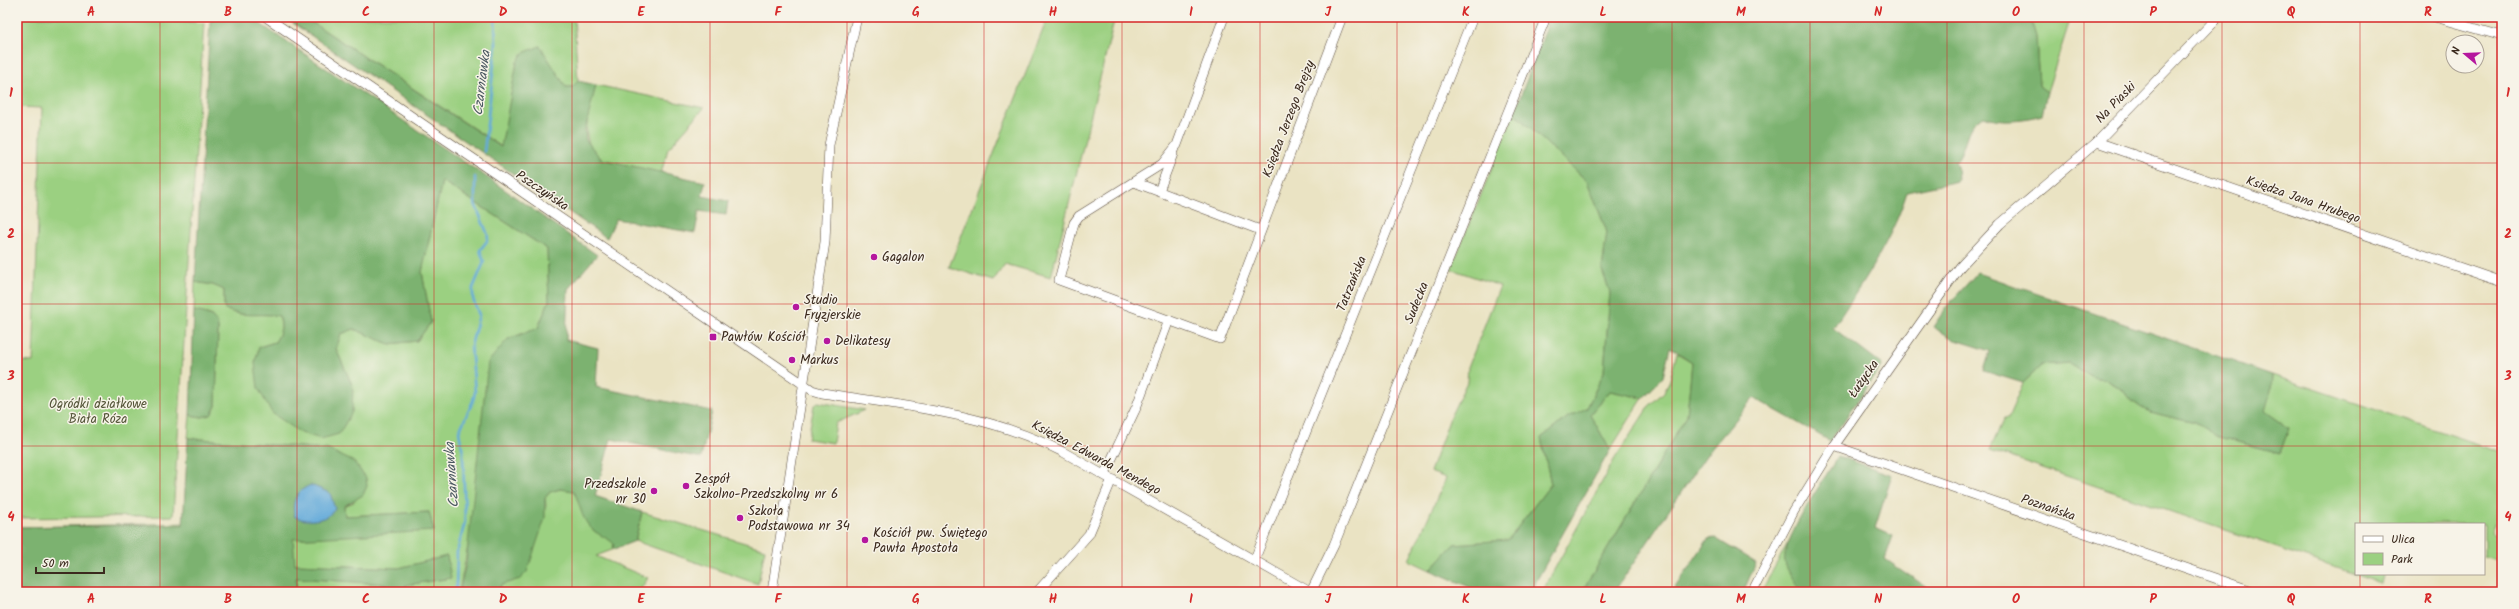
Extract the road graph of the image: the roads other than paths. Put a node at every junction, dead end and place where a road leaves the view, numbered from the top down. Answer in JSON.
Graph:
{"nodes":[{"id":1,"x":266,"y":17,"type":"edge"},
{"id":2,"x":857,"y":17,"type":"edge"},
{"id":3,"x":1224,"y":17,"type":"edge"},
{"id":4,"x":1342,"y":17,"type":"edge"},
{"id":5,"x":1473,"y":17,"type":"edge"},
{"id":6,"x":2218,"y":17,"type":"edge"},
{"id":7,"x":2435,"y":17,"type":"edge"},
{"id":8,"x":1544,"y":22,"type":"dead end"},
{"id":9,"x":2502,"y":36,"type":"edge"},
{"id":10,"x":2096,"y":142,"type":"junction"},
{"id":11,"x":1177,"y":145,"type":"junction"},
{"id":12,"x":1134,"y":182,"type":"junction"},
{"id":13,"x":1159,"y":191,"type":"junction"},
{"id":14,"x":2026,"y":200,"type":"joint"},
{"id":15,"x":1260,"y":230,"type":"junction"},
{"id":16,"x":2502,"y":282,"type":"edge"},
{"id":17,"x":1169,"y":320,"type":"junction"},
{"id":18,"x":804,"y":386,"type":"junction"},
{"id":19,"x":1834,"y":446,"type":"junction"},
{"id":20,"x":1108,"y":477,"type":"junction"},
{"id":21,"x":1254,"y":560,"type":"junction"},
{"id":22,"x":772,"y":592,"type":"edge"},
{"id":23,"x":1038,"y":592,"type":"edge"},
{"id":24,"x":1310,"y":592,"type":"edge"},
{"id":25,"x":1752,"y":592,"type":"edge"},
{"id":26,"x":2255,"y":592,"type":"edge"}],
"edges":[{"from":1,"to":18,"type":"street","name":"Pszczyńska"},
{"from":2,"to":18,"type":"street"},
{"from":3,"to":11,"type":"street"},
{"from":4,"to":15,"type":"street","name":"Księdza Jerzego Brejzy"},
{"from":5,"to":21,"type":"street","name":"Tatrzańska"},
{"from":6,"to":10,"type":"street","name":"Na Piaski"},
{"from":7,"to":9,"type":"street"},
{"from":8,"to":24,"type":"street","name":"Sudecka"},
{"from":10,"to":14,"type":"street","name":"Na Piaski"},
{"from":10,"to":16,"type":"street","name":"Księdza Jana Hrubego"},
{"from":11,"to":12,"type":"street"},
{"from":11,"to":13,"type":"street"},
{"from":12,"to":13,"type":"street"},
{"from":12,"to":17,"type":"street","name":"Księdza Jerzego Brejzy"},
{"from":13,"to":15,"type":"street"},
{"from":14,"to":19,"type":"street","name":"Łużycka"},
{"from":15,"to":17,"type":"street","name":"Księdza Jerzego Brejzy"},
{"from":17,"to":20,"type":"street"},
{"from":18,"to":20,"type":"street","name":"Księdza Edwarda Mendego"},
{"from":18,"to":22,"type":"street"},
{"from":19,"to":25,"type":"street","name":"Łużycka"},
{"from":19,"to":26,"type":"street","name":"Poznańska"},
{"from":20,"to":21,"type":"street","name":"Księdza Edwarda Mendego"},
{"from":20,"to":23,"type":"street"},
{"from":21,"to":24,"type":"street","name":"Księdza Edwarda Mendego"}]}
